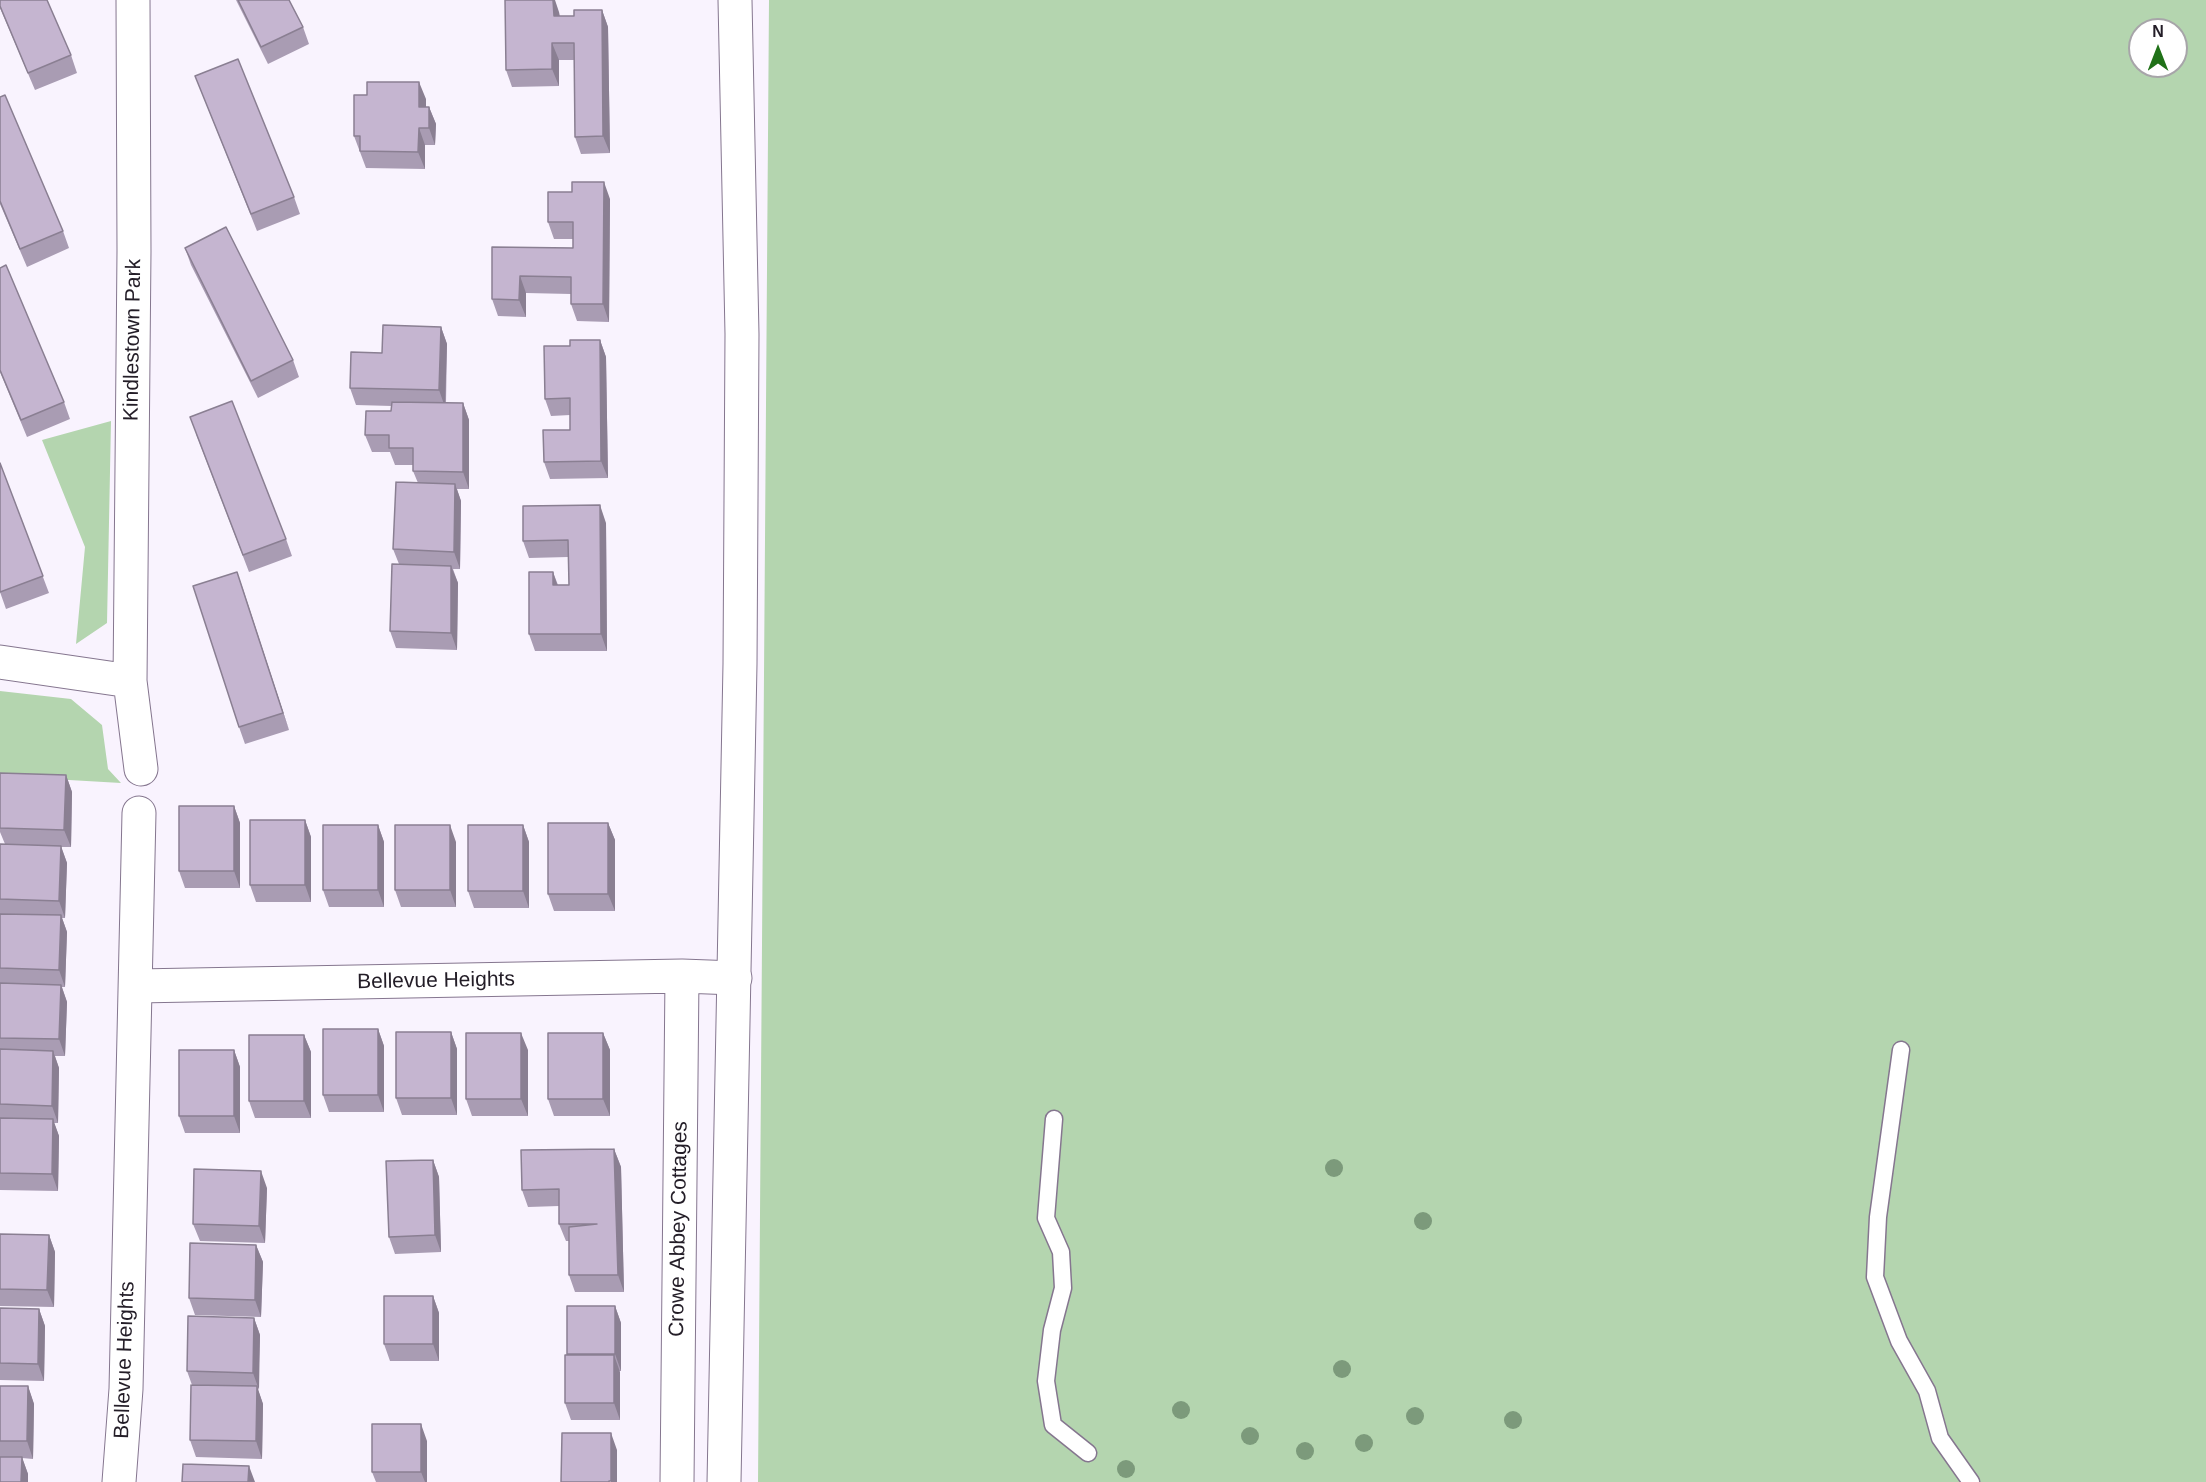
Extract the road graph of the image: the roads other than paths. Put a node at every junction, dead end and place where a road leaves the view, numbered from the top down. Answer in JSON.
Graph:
{"nodes":[{"id":1,"x":133,"y":0,"type":"edge"},
{"id":2,"x":735,"y":0,"type":"edge"},
{"id":3,"x":0,"y":662,"type":"edge"},
{"id":4,"x":130,"y":681,"type":"junction"},
{"id":5,"x":141,"y":769,"type":"dead end"},
{"id":6,"x":139,"y":813,"type":"dead end"},
{"id":7,"x":682,"y":976,"type":"junction"},
{"id":8,"x":735,"y":978,"type":"junction"},
{"id":9,"x":137,"y":986,"type":"junction"},
{"id":10,"x":1901,"y":1050,"type":"dead end"},
{"id":11,"x":1054,"y":1119,"type":"dead end"},
{"id":12,"x":1088,"y":1453,"type":"dead end"},
{"id":13,"x":119,"y":1482,"type":"edge"},
{"id":14,"x":677,"y":1482,"type":"edge"},
{"id":15,"x":724,"y":1482,"type":"edge"},
{"id":16,"x":1971,"y":1482,"type":"edge"}],
"edges":[{"from":1,"to":4,"type":"street","name":"Kindlestown Park"},
{"from":2,"to":8,"type":"street"},
{"from":3,"to":4,"type":"street"},
{"from":4,"to":5,"type":"street","name":"Kindlestown Park"},
{"from":6,"to":9,"type":"street","name":"Bellevue Heights"},
{"from":7,"to":8,"type":"street","name":"Bellevue Heights"},
{"from":7,"to":9,"type":"street","name":"Bellevue Heights"},
{"from":7,"to":14,"type":"street","name":"Crowe Abbey Cottages"},
{"from":8,"to":15,"type":"street"},
{"from":9,"to":13,"type":"street","name":"Bellevue Heights"},
{"from":10,"to":16,"type":"lane"},
{"from":11,"to":12,"type":"lane"}]}
